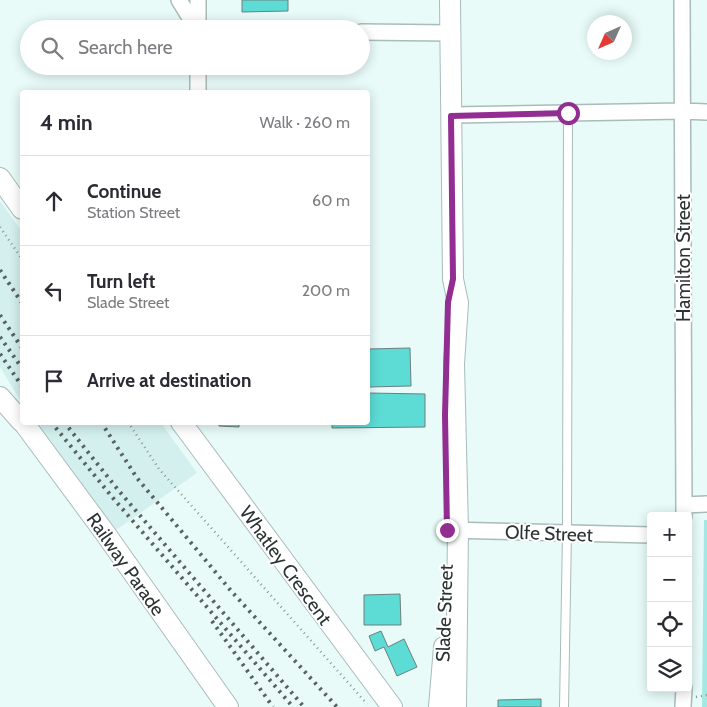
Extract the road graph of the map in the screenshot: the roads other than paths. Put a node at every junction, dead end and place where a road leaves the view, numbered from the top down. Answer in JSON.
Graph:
{"nodes":[{"id":1,"x":179,"y":0,"type":"edge"},
{"id":2,"x":198,"y":0,"type":"edge"},
{"id":3,"x":450,"y":0,"type":"edge"},
{"id":4,"x":682,"y":0,"type":"edge"},
{"id":5,"x":192,"y":20,"type":"edge"},
{"id":6,"x":198,"y":20,"type":"edge"},
{"id":7,"x":370,"y":32,"type":"edge"},
{"id":8,"x":450,"y":33,"type":"junction"},
{"id":9,"x":198,"y":75,"type":"edge"},
{"id":10,"x":198,"y":90,"type":"edge"},
{"id":11,"x":682,"y":111,"type":"junction"},
{"id":12,"x":707,"y":112,"type":"edge"},
{"id":13,"x":568,"y":113,"type":"junction"},
{"id":14,"x":451,"y":116,"type":"junction"},
{"id":15,"x":0,"y":178,"type":"edge"},
{"id":16,"x":20,"y":205,"type":"edge"},
{"id":17,"x":0,"y":397,"type":"edge"},
{"id":18,"x":20,"y":419,"type":"edge"},
{"id":19,"x":25,"y":425,"type":"edge"},
{"id":20,"x":195,"y":432,"type":"edge"},
{"id":21,"x":707,"y":504,"type":"edge"},
{"id":22,"x":684,"y":510,"type":"edge"},
{"id":23,"x":453,"y":530,"type":"junction"},
{"id":24,"x":567,"y":533,"type":"junction"},
{"id":25,"x":647,"y":536,"type":"edge"},
{"id":26,"x":684,"y":692,"type":"edge"},
{"id":27,"x":228,"y":707,"type":"edge"},
{"id":28,"x":392,"y":707,"type":"edge"},
{"id":29,"x":439,"y":707,"type":"edge"},
{"id":30,"x":456,"y":707,"type":"edge"},
{"id":31,"x":564,"y":707,"type":"edge"},
{"id":32,"x":684,"y":707,"type":"edge"}],
"edges":[{"from":1,"to":5,"type":"street"},
{"from":2,"to":6,"type":"street"},
{"from":3,"to":8,"type":"street","name":"Slade Street"},
{"from":4,"to":11,"type":"street","name":"Hamilton Street"},
{"from":7,"to":8,"type":"street"},
{"from":8,"to":14,"type":"street","name":"Slade Street"},
{"from":9,"to":10,"type":"street"},
{"from":11,"to":12,"type":"street"},
{"from":11,"to":13,"type":"street"},
{"from":11,"to":22,"type":"street","name":"Hamilton Street"},
{"from":13,"to":14,"type":"street"},
{"from":13,"to":24,"type":"lane"},
{"from":14,"to":23,"type":"street","name":"Slade Street"},
{"from":15,"to":16,"type":"street"},
{"from":17,"to":18,"type":"street","name":"Railway Parade"},
{"from":19,"to":27,"type":"street","name":"Railway Parade"},
{"from":20,"to":28,"type":"street","name":"Whatley Crescent"},
{"from":21,"to":22,"type":"street"},
{"from":23,"to":24,"type":"street","name":"Olfe Street"},
{"from":23,"to":29,"type":"street","name":"Slade Street"},
{"from":23,"to":30,"type":"street","name":"Slade Street"},
{"from":24,"to":25,"type":"street","name":"Olfe Street"},
{"from":24,"to":31,"type":"lane"},
{"from":26,"to":32,"type":"street"}]}
